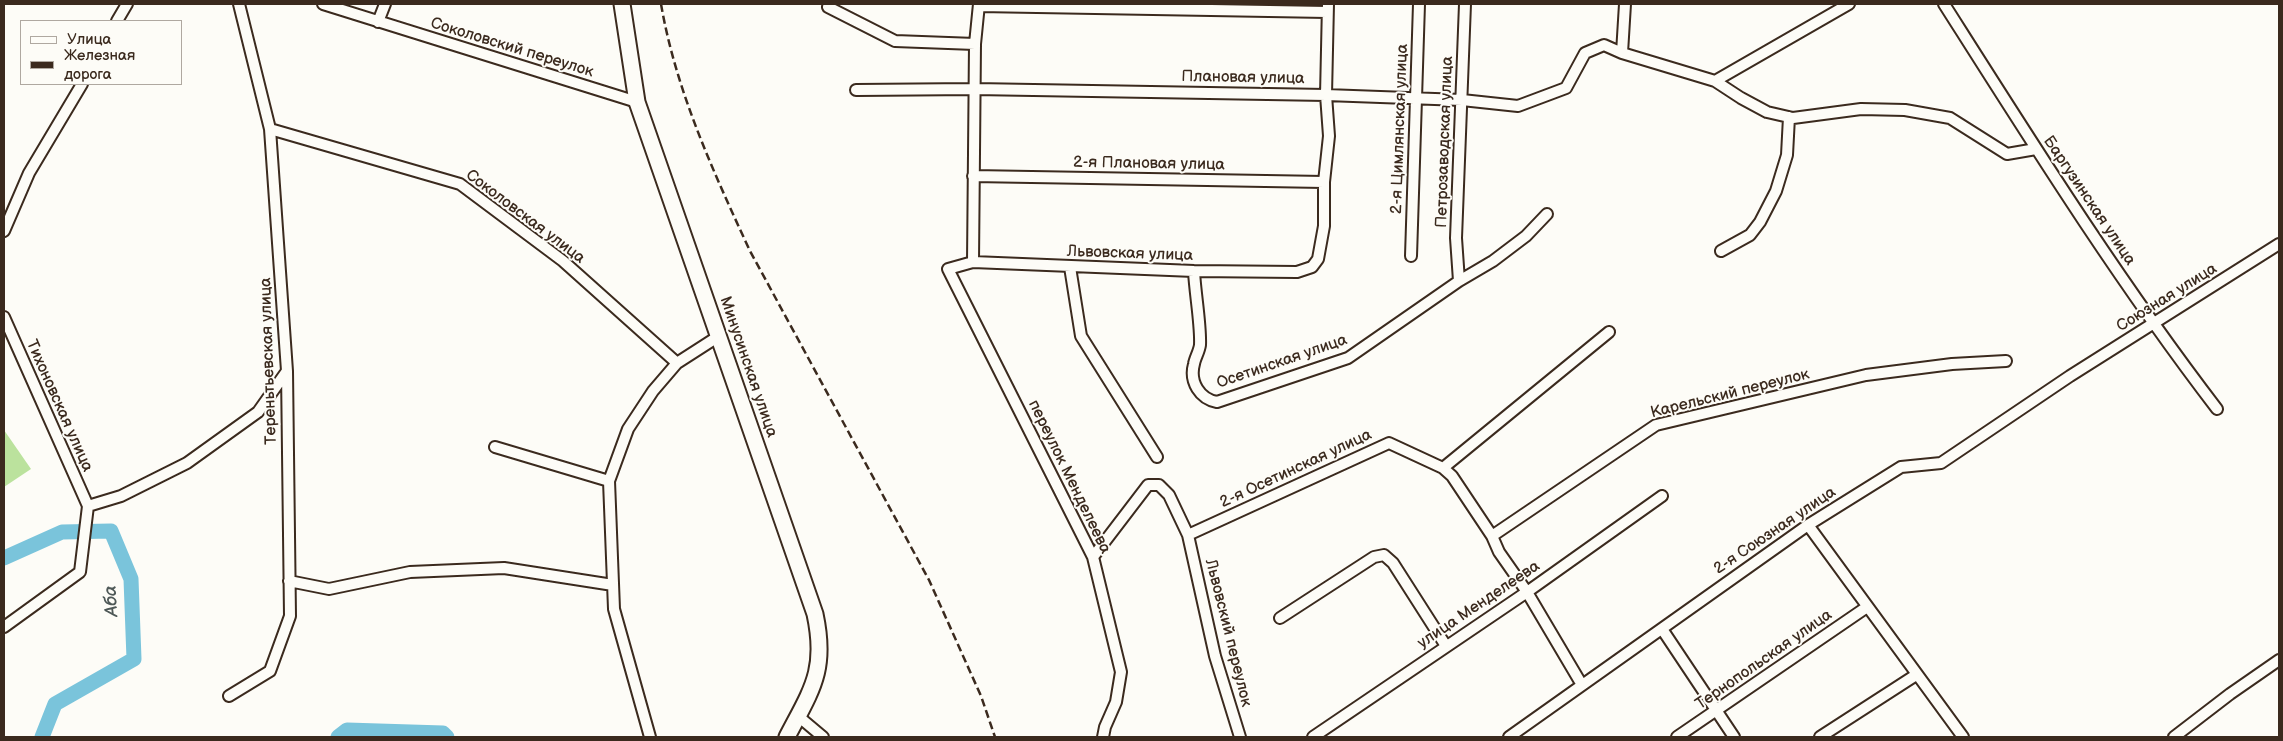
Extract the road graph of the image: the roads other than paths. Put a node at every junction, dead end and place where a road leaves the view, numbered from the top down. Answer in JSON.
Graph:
{"nodes":[{"id":1,"x":127,"y":4,"type":"edge"},
{"id":2,"x":239,"y":4,"type":"edge"},
{"id":3,"x":323,"y":4,"type":"edge"},
{"id":4,"x":385,"y":4,"type":"edge"},
{"id":5,"x":622,"y":4,"type":"edge"},
{"id":6,"x":1419,"y":4,"type":"edge"},
{"id":7,"x":1465,"y":4,"type":"edge"},
{"id":8,"x":1625,"y":4,"type":"edge"},
{"id":9,"x":1849,"y":4,"type":"edge"},
{"id":10,"x":1944,"y":4,"type":"edge"},
{"id":11,"x":979,"y":5,"type":"edge"},
{"id":12,"x":828,"y":7,"type":"dead end"},
{"id":13,"x":1327,"y":8,"type":"edge"},
{"id":14,"x":118,"y":20,"type":"edge"},
{"id":15,"x":378,"y":22,"type":"junction"},
{"id":16,"x":975,"y":44,"type":"junction"},
{"id":17,"x":1622,"y":54,"type":"junction"},
{"id":18,"x":1715,"y":80,"type":"junction"},
{"id":19,"x":81,"y":85,"type":"edge"},
{"id":20,"x":975,"y":89,"type":"junction"},
{"id":21,"x":856,"y":90,"type":"dead end"},
{"id":22,"x":1326,"y":95,"type":"junction"},
{"id":23,"x":1416,"y":99,"type":"junction"},
{"id":24,"x":1462,"y":100,"type":"junction"},
{"id":25,"x":638,"y":102,"type":"junction"},
{"id":26,"x":1789,"y":117,"type":"junction"},
{"id":27,"x":270,"y":129,"type":"junction"},
{"id":28,"x":2036,"y":149,"type":"junction"},
{"id":29,"x":973,"y":176,"type":"junction"},
{"id":30,"x":1324,"y":182,"type":"junction"},
{"id":31,"x":1547,"y":214,"type":"dead end"},
{"id":32,"x":4,"y":231,"type":"edge"},
{"id":33,"x":2279,"y":244,"type":"edge"},
{"id":34,"x":1721,"y":251,"type":"dead end"},
{"id":35,"x":1412,"y":256,"type":"dead end"},
{"id":36,"x":973,"y":262,"type":"junction"},
{"id":37,"x":1070,"y":267,"type":"junction"},
{"id":38,"x":948,"y":269,"type":"joint"},
{"id":39,"x":1194,"y":271,"type":"junction"},
{"id":40,"x":1459,"y":281,"type":"junction"},
{"id":41,"x":4,"y":317,"type":"edge"},
{"id":42,"x":2154,"y":324,"type":"junction"},
{"id":43,"x":1609,"y":332,"type":"dead end"},
{"id":44,"x":719,"y":336,"type":"junction"},
{"id":45,"x":2006,"y":361,"type":"dead end"},
{"id":46,"x":677,"y":363,"type":"junction"},
{"id":47,"x":287,"y":371,"type":"junction"},
{"id":48,"x":2070,"y":376,"type":"joint"},
{"id":49,"x":2217,"y":409,"type":"dead end"},
{"id":50,"x":495,"y":447,"type":"dead end"},
{"id":51,"x":1157,"y":457,"type":"dead end"},
{"id":52,"x":1443,"y":468,"type":"junction"},
{"id":53,"x":609,"y":481,"type":"junction"},
{"id":54,"x":1662,"y":496,"type":"dead end"},
{"id":55,"x":88,"y":506,"type":"junction"},
{"id":56,"x":1808,"y":525,"type":"junction"},
{"id":57,"x":1188,"y":535,"type":"junction"},
{"id":58,"x":1492,"y":536,"type":"junction"},
{"id":59,"x":1093,"y":557,"type":"junction"},
{"id":60,"x":289,"y":580,"type":"junction"},
{"id":61,"x":613,"y":585,"type":"junction"},
{"id":62,"x":1527,"y":592,"type":"junction"},
{"id":63,"x":1867,"y":607,"type":"junction"},
{"id":64,"x":1280,"y":618,"type":"dead end"},
{"id":65,"x":4,"y":627,"type":"edge"},
{"id":66,"x":1662,"y":629,"type":"junction"},
{"id":67,"x":1446,"y":646,"type":"junction"},
{"id":68,"x":2279,"y":660,"type":"edge"},
{"id":69,"x":1916,"y":675,"type":"junction"},
{"id":70,"x":1582,"y":685,"type":"junction"},
{"id":71,"x":229,"y":696,"type":"dead end"},
{"id":72,"x":1718,"y":711,"type":"junction"},
{"id":73,"x":798,"y":716,"type":"junction"},
{"id":74,"x":1516,"y":735,"type":"edge"},
{"id":75,"x":650,"y":737,"type":"edge"},
{"id":76,"x":787,"y":737,"type":"edge"},
{"id":77,"x":823,"y":737,"type":"edge"},
{"id":78,"x":1103,"y":737,"type":"edge"},
{"id":79,"x":1240,"y":737,"type":"edge"},
{"id":80,"x":1313,"y":737,"type":"edge"},
{"id":81,"x":1677,"y":737,"type":"edge"},
{"id":82,"x":1734,"y":737,"type":"edge"},
{"id":83,"x":1820,"y":737,"type":"edge"},
{"id":84,"x":1963,"y":737,"type":"edge"},
{"id":85,"x":2174,"y":737,"type":"edge"}],
"edges":[{"from":1,"to":14,"type":"street"},
{"from":2,"to":27,"type":"street","name":"Тереньтьевская улица"},
{"from":3,"to":15,"type":"street","name":"Соколовский переулок"},
{"from":4,"to":15,"type":"street"},
{"from":5,"to":25,"type":"main road","name":"Минусинская улица"},
{"from":6,"to":23,"type":"street","name":"2-я Цимлянская улица"},
{"from":7,"to":24,"type":"street","name":"Петрозаводская улица"},
{"from":8,"to":17,"type":"street"},
{"from":9,"to":18,"type":"street"},
{"from":10,"to":28,"type":"street","name":"Баргузинская улица"},
{"from":11,"to":13,"type":"street"},
{"from":11,"to":16,"type":"street"},
{"from":12,"to":16,"type":"street"},
{"from":13,"to":22,"type":"street"},
{"from":15,"to":25,"type":"street","name":"Соколовский переулок"},
{"from":16,"to":20,"type":"street"},
{"from":17,"to":18,"type":"street"},
{"from":17,"to":24,"type":"street","name":"Плановая улица"},
{"from":18,"to":26,"type":"street"},
{"from":19,"to":32,"type":"street"},
{"from":20,"to":21,"type":"street","name":"Плановая улица"},
{"from":20,"to":22,"type":"street","name":"Плановая улица"},
{"from":20,"to":29,"type":"street"},
{"from":22,"to":23,"type":"street","name":"Плановая улица"},
{"from":22,"to":30,"type":"street"},
{"from":23,"to":24,"type":"street","name":"Плановая улица"},
{"from":23,"to":35,"type":"street","name":"2-я Цимлянская улица"},
{"from":24,"to":40,"type":"street","name":"Петрозаводская улица"},
{"from":25,"to":44,"type":"main road","name":"Минусинская улица"},
{"from":26,"to":28,"type":"street"},
{"from":26,"to":34,"type":"street"},
{"from":27,"to":46,"type":"street","name":"Соколовская улица"},
{"from":27,"to":47,"type":"street","name":"Тереньтьевская улица"},
{"from":28,"to":42,"type":"street","name":"Баргузинская улица"},
{"from":29,"to":30,"type":"street","name":"2-я Плановая улица"},
{"from":29,"to":36,"type":"street"},
{"from":30,"to":39,"type":"street","name":"Львовская улица"},
{"from":31,"to":40,"type":"street","name":"Осетинская улица"},
{"from":33,"to":42,"type":"street","name":"Союзная улица"},
{"from":36,"to":37,"type":"street","name":"Львовская улица"},
{"from":36,"to":38,"type":"street","name":"Львовская улица"},
{"from":37,"to":39,"type":"street","name":"Львовская улица"},
{"from":37,"to":51,"type":"street"},
{"from":38,"to":59,"type":"street","name":"переулок Менделеева"},
{"from":39,"to":40,"type":"street","name":"Осетинская улица"},
{"from":41,"to":55,"type":"street","name":"Тихоновская улица"},
{"from":42,"to":48,"type":"street","name":"Союзная улица"},
{"from":42,"to":49,"type":"street","name":"Баргузинская улица"},
{"from":43,"to":52,"type":"street"},
{"from":44,"to":46,"type":"street"},
{"from":44,"to":73,"type":"main road","name":"Минусинская улица"},
{"from":45,"to":58,"type":"street","name":"Карельский переулок"},
{"from":46,"to":53,"type":"street"},
{"from":47,"to":55,"type":"street"},
{"from":47,"to":60,"type":"street","name":"Тереньтьевская улица"},
{"from":48,"to":56,"type":"street","name":"2-я Союзная улица"},
{"from":50,"to":53,"type":"street"},
{"from":52,"to":57,"type":"street","name":"2-я Осетинская улица"},
{"from":52,"to":58,"type":"street"},
{"from":53,"to":61,"type":"street"},
{"from":54,"to":62,"type":"street","name":"улица Менделеева"},
{"from":55,"to":65,"type":"street"},
{"from":56,"to":63,"type":"street"},
{"from":56,"to":66,"type":"street","name":"2-я Союзная улица"},
{"from":57,"to":59,"type":"street","name":"Львовский переулок"},
{"from":57,"to":79,"type":"street","name":"Львовский переулок"},
{"from":58,"to":62,"type":"street"},
{"from":59,"to":78,"type":"street","name":"переулок Менделеева"},
{"from":60,"to":61,"type":"street"},
{"from":60,"to":71,"type":"street","name":"Тереньтьевская улица"},
{"from":61,"to":75,"type":"street"},
{"from":62,"to":67,"type":"street","name":"улица Менделеева"},
{"from":62,"to":70,"type":"street"},
{"from":63,"to":69,"type":"street"},
{"from":63,"to":72,"type":"street","name":"Тернопольская улица"},
{"from":64,"to":67,"type":"street"},
{"from":66,"to":70,"type":"street","name":"2-я Союзная улица"},
{"from":66,"to":72,"type":"street"},
{"from":67,"to":80,"type":"street","name":"улица Менделеева"},
{"from":68,"to":85,"type":"street"},
{"from":69,"to":83,"type":"street"},
{"from":69,"to":84,"type":"street"},
{"from":70,"to":74,"type":"street","name":"2-я Союзная улица"},
{"from":72,"to":81,"type":"street","name":"Тернопольская улица"},
{"from":72,"to":82,"type":"street"},
{"from":73,"to":76,"type":"main road","name":"Минусинская улица"},
{"from":73,"to":77,"type":"street"}]}
